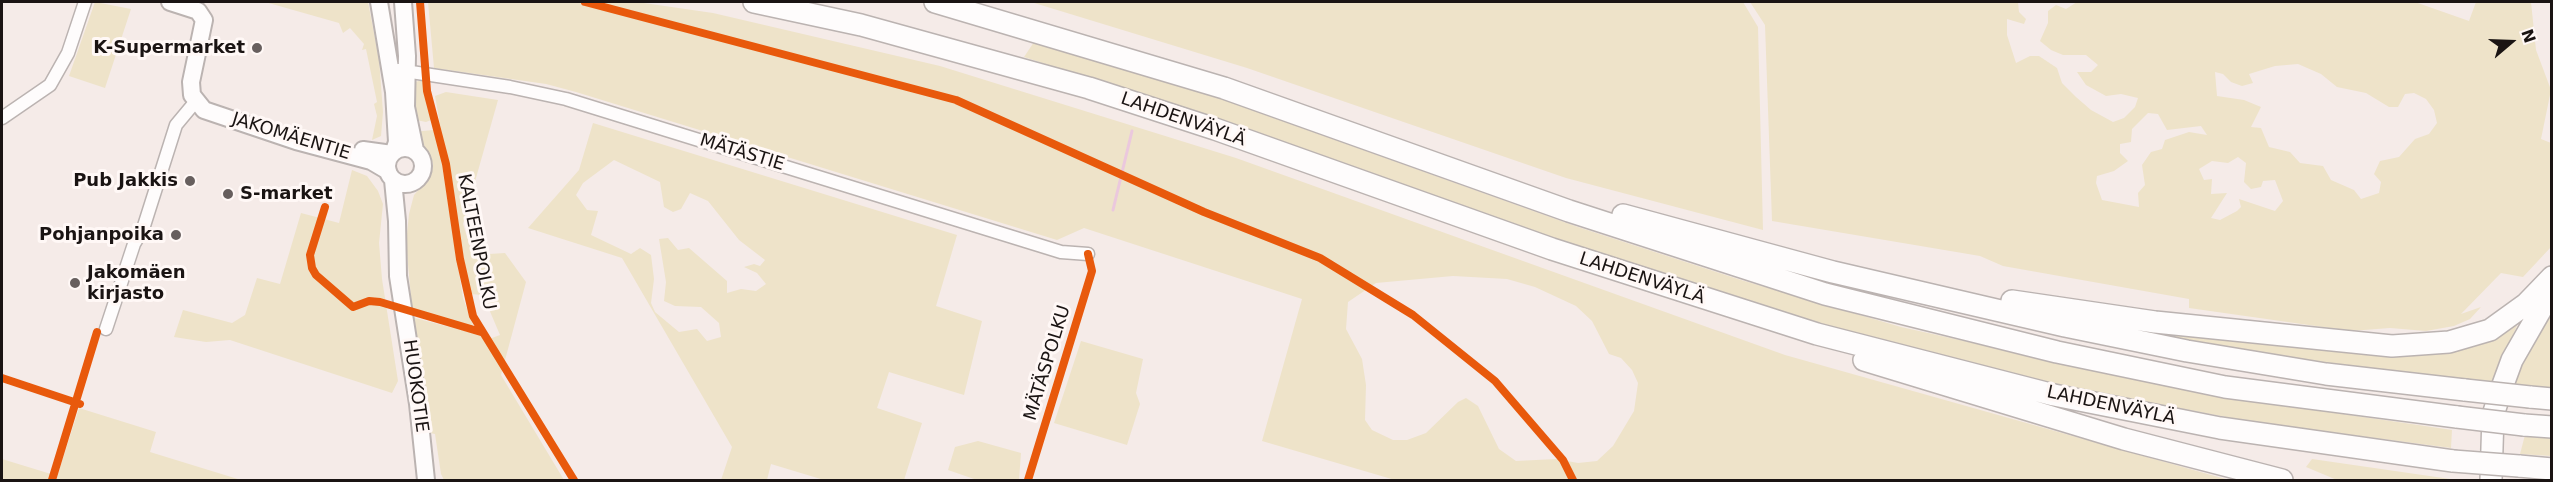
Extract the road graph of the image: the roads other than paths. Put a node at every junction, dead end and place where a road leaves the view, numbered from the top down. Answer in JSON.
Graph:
{"nodes":[{"id":1,"x":85,"y":2,"type":"edge"},
{"id":2,"x":170,"y":2,"type":"edge"},
{"id":3,"x":379,"y":2,"type":"edge"},
{"id":4,"x":403,"y":2,"type":"edge"},
{"id":5,"x":754,"y":2,"type":"edge"},
{"id":6,"x":935,"y":2,"type":"edge"},
{"id":7,"x":399,"y":70,"type":"junction"},
{"id":8,"x":196,"y":101,"type":"junction"},
{"id":9,"x":2,"y":118,"type":"edge"},
{"id":10,"x":415,"y":150,"type":"junction"},
{"id":11,"x":393,"y":153,"type":"junction"},
{"id":12,"x":390,"y":176,"type":"junction"},
{"id":13,"x":414,"y":183,"type":"junction"},
{"id":14,"x":1505,"y":187,"type":"junction"},
{"id":15,"x":398,"y":221,"type":"junction"},
{"id":16,"x":1088,"y":254,"type":"dead end"},
{"id":17,"x":1833,"y":272,"type":"junction"},
{"id":18,"x":2552,"y":277,"type":"edge"},
{"id":19,"x":2552,"y":291,"type":"edge"},
{"id":20,"x":1706,"y":301,"type":"junction"},
{"id":21,"x":106,"y":329,"type":"dead end"},
{"id":22,"x":2552,"y":399,"type":"edge"},
{"id":23,"x":2552,"y":427,"type":"edge"},
{"id":24,"x":2552,"y":469,"type":"edge"},
{"id":25,"x":426,"y":480,"type":"edge"},
{"id":26,"x":2282,"y":480,"type":"edge"},
{"id":27,"x":2491,"y":480,"type":"edge"}],
"edges":[{"from":1,"to":9,"type":"street"},
{"from":2,"to":8,"type":"main road"},
{"from":3,"to":7,"type":"main road"},
{"from":4,"to":7,"type":"main road"},
{"from":5,"to":20,"type":"highway","name":"LAHDENVÄYLÄ"},
{"from":6,"to":14,"type":"highway"},
{"from":7,"to":10,"type":"main road"},
{"from":7,"to":11,"type":"main road"},
{"from":7,"to":16,"type":"street","name":"MÄTÄSTIE"},
{"from":8,"to":11,"type":"main road","name":"JAKOMÄENTIE"},
{"from":8,"to":12,"type":"main road","name":"JAKOMÄENTIE"},
{"from":8,"to":21,"type":"street"},
{"from":10,"to":11,"type":"main road"},
{"from":10,"to":13,"type":"main road"},
{"from":11,"to":12,"type":"main road"},
{"from":12,"to":13,"type":"main road"},
{"from":12,"to":15,"type":"main road","name":"HUOKOTIE"},
{"from":13,"to":15,"type":"main road","name":"HUOKOTIE"},
{"from":14,"to":17,"type":"highway"},
{"from":14,"to":23,"type":"highway","bridge":true},
{"from":15,"to":25,"type":"main road","name":"HUOKOTIE"},
{"from":17,"to":18,"type":"highway"},
{"from":17,"to":22,"type":"highway","bridge":true},
{"from":19,"to":27,"type":"highway"},
{"from":20,"to":24,"type":"highway","name":"LAHDENVÄYLÄ","bridge":true},
{"from":20,"to":26,"type":"highway"}]}
